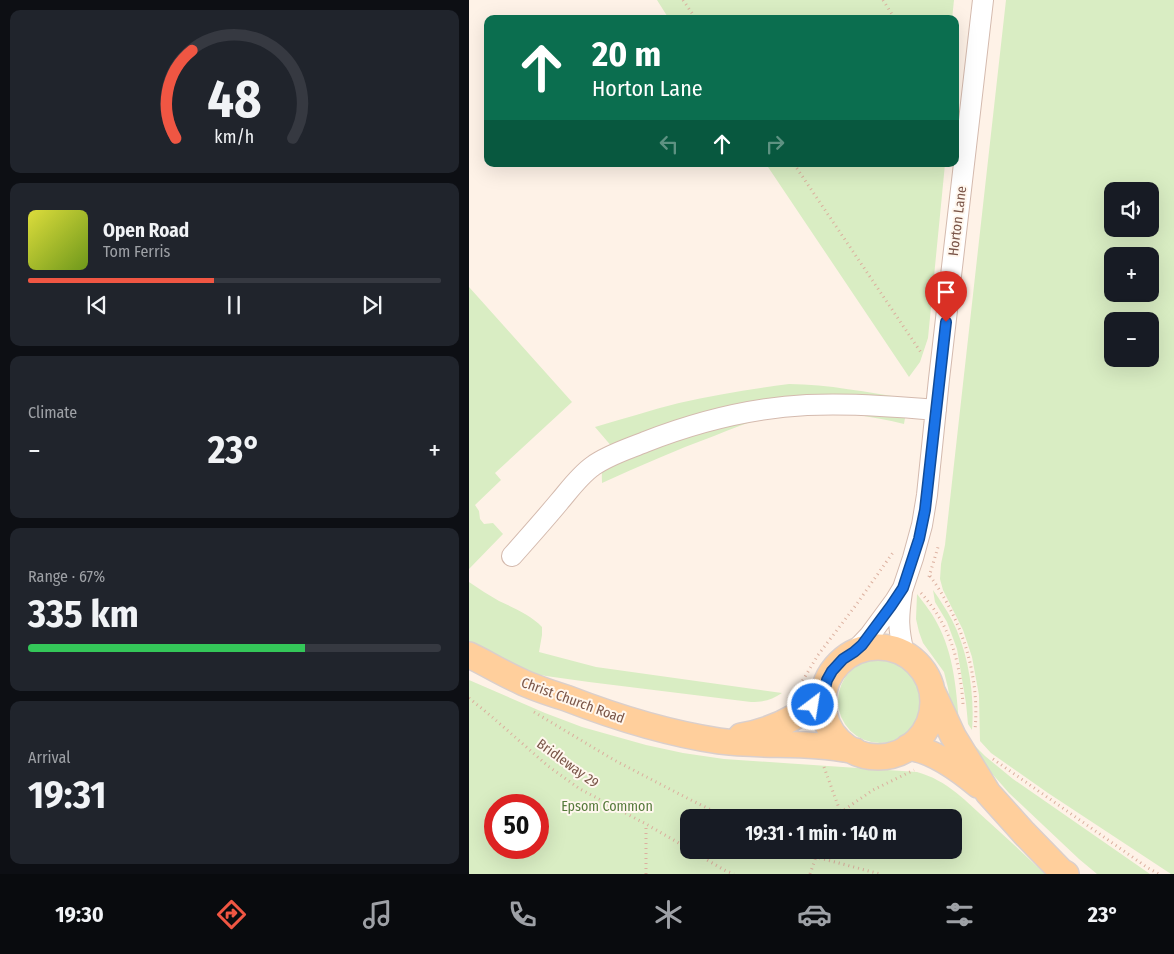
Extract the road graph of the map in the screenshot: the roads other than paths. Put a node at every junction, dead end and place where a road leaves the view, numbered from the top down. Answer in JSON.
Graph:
{"nodes":[{"id":1,"x":983,"y":0,"type":"edge"},
{"id":2,"x":936,"y":410,"type":"junction"},
{"id":3,"x":512,"y":556,"type":"dead end"},
{"id":4,"x":903,"y":588,"type":"junction"},
{"id":5,"x":854,"y":652,"type":"junction"},
{"id":6,"x":904,"y":654,"type":"junction"},
{"id":7,"x":469,"y":655,"type":"edge"},
{"id":8,"x":931,"y":689,"type":"junction"},
{"id":9,"x":823,"y":697,"type":"junction"},
{"id":10,"x":681,"y":734,"type":"junction"},
{"id":11,"x":908,"y":747,"type":"junction"},
{"id":12,"x":855,"y":751,"type":"junction"},
{"id":13,"x":988,"y":793,"type":"junction"},
{"id":14,"x":1066,"y":874,"type":"edge"}],
"edges":[{"from":1,"to":2,"type":"street","name":"Horton Lane"},
{"from":2,"to":3,"type":"street"},
{"from":2,"to":4,"type":"street","name":"Horton Lane"},
{"from":4,"to":5,"type":"street","name":"Horton Lane"},
{"from":4,"to":6,"type":"street","name":"Horton Lane"},
{"from":5,"to":6,"type":"main road"},
{"from":5,"to":9,"type":"main road"},
{"from":6,"to":8,"type":"main road"},
{"from":7,"to":10,"type":"main road","name":"Christ Church Road"},
{"from":8,"to":11,"type":"main road"},
{"from":8,"to":13,"type":"main road"},
{"from":9,"to":10,"type":"main road","name":"Christ Church Road"},
{"from":9,"to":12,"type":"main road"},
{"from":10,"to":12,"type":"main road","name":"Christ Church Road"},
{"from":11,"to":12,"type":"main road"},
{"from":11,"to":13,"type":"main road"},
{"from":13,"to":14,"type":"main road"}]}
